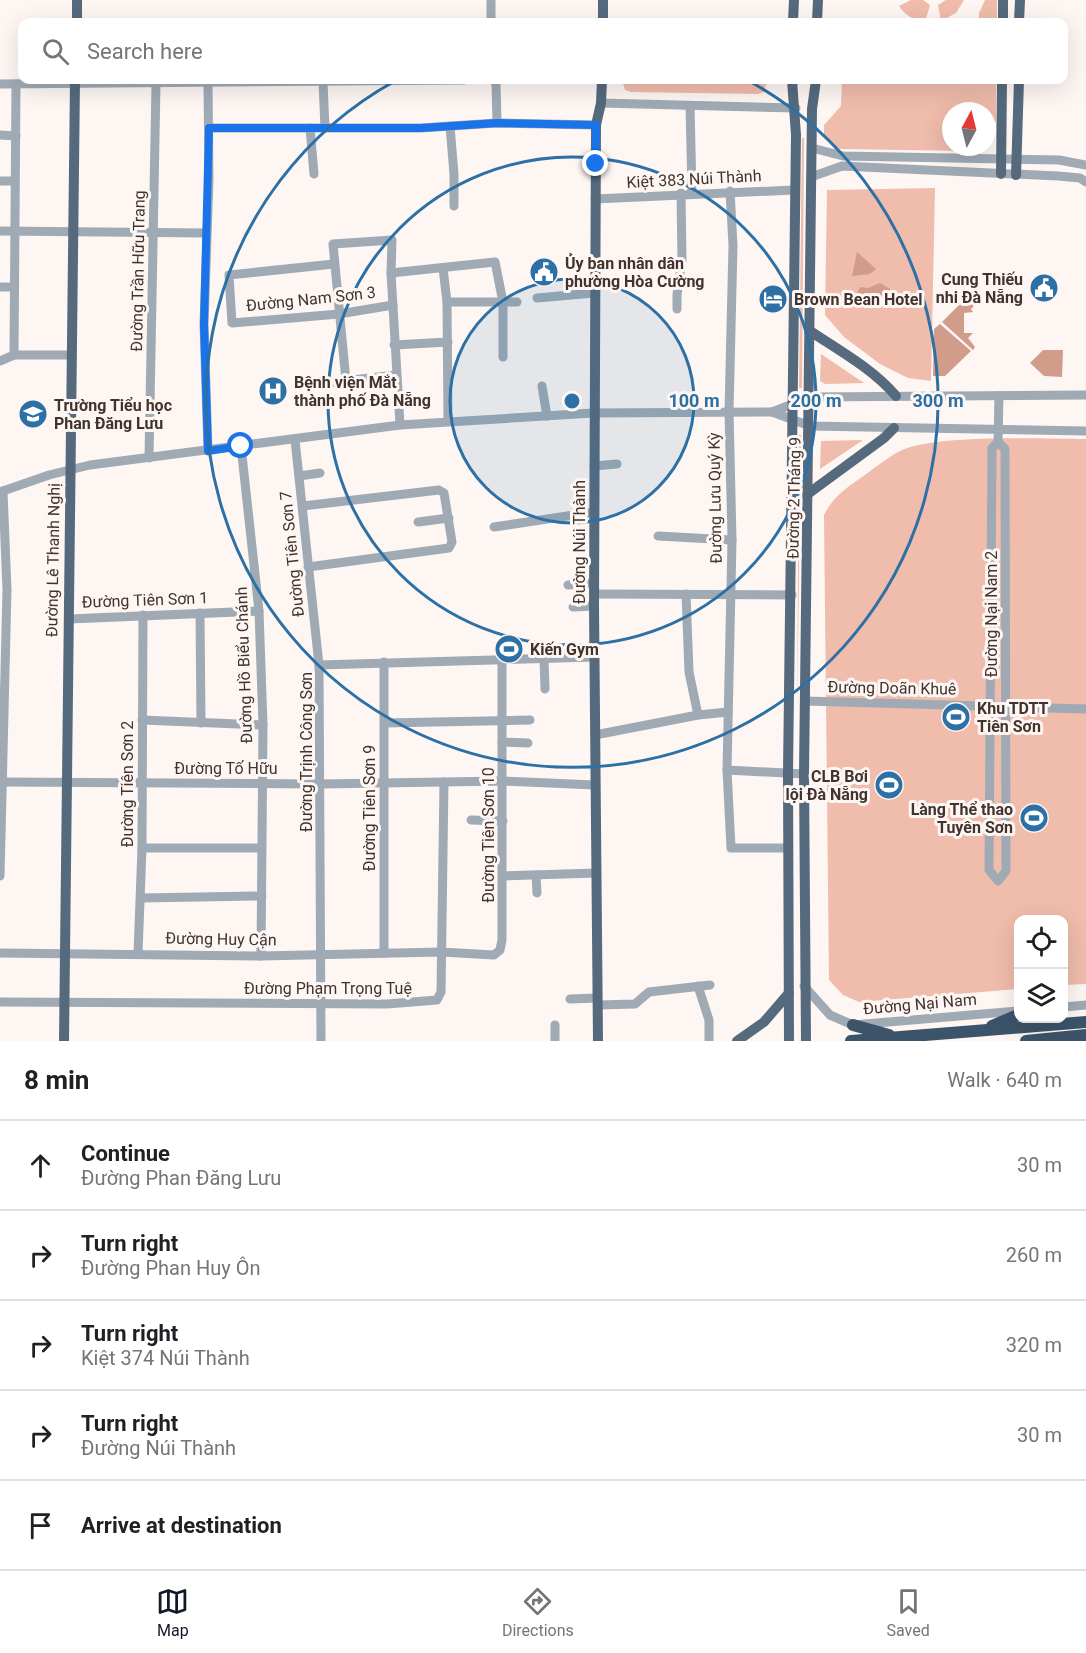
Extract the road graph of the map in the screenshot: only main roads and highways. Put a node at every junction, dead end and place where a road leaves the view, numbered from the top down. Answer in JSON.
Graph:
{"nodes":[{"id":1,"x":77,"y":0,"type":"edge"},
{"id":2,"x":603,"y":0,"type":"edge"},
{"id":3,"x":794,"y":0,"type":"edge"},
{"id":4,"x":818,"y":0,"type":"edge"},
{"id":5,"x":1003,"y":0,"type":"edge"},
{"id":6,"x":1020,"y":0,"type":"edge"},
{"id":7,"x":77,"y":18,"type":"edge"},
{"id":8,"x":603,"y":18,"type":"edge"},
{"id":9,"x":793,"y":18,"type":"edge"},
{"id":10,"x":817,"y":18,"type":"edge"},
{"id":11,"x":1003,"y":18,"type":"edge"},
{"id":12,"x":1019,"y":18,"type":"edge"},
{"id":13,"x":75,"y":84,"type":"edge"},
{"id":14,"x":602,"y":84,"type":"edge"},
{"id":15,"x":793,"y":84,"type":"edge"},
{"id":16,"x":815,"y":84,"type":"edge"},
{"id":17,"x":1002,"y":84,"type":"edge"},
{"id":18,"x":1018,"y":84,"type":"edge"},
{"id":19,"x":796,"y":108,"type":"junction"},
{"id":20,"x":812,"y":109,"type":"junction"},
{"id":21,"x":1001,"y":174,"type":"road end"},
{"id":22,"x":1016,"y":175,"type":"road end"},
{"id":23,"x":810,"y":331,"type":"junction"},
{"id":24,"x":896,"y":396,"type":"road end"},
{"id":25,"x":894,"y":428,"type":"road end"},
{"id":26,"x":809,"y":493,"type":"junction"},
{"id":27,"x":789,"y":993,"type":"junction"},
{"id":28,"x":1014,"y":1015,"type":"edge"},
{"id":29,"x":1086,"y":1022,"type":"edge"},
{"id":30,"x":853,"y":1025,"type":"road end"},
{"id":31,"x":978,"y":1031,"type":"junction"},
{"id":32,"x":1086,"y":1035,"type":"edge"},
{"id":33,"x":899,"y":1038,"type":"junction"},
{"id":34,"x":64,"y":1041,"type":"edge"},
{"id":35,"x":598,"y":1041,"type":"edge"},
{"id":36,"x":736,"y":1041,"type":"edge"},
{"id":37,"x":789,"y":1041,"type":"edge"},
{"id":38,"x":806,"y":1041,"type":"edge"},
{"id":39,"x":851,"y":1041,"type":"edge"},
{"id":40,"x":1026,"y":1041,"type":"edge"}],
"edges":[{"from":1,"to":7,"type":"main road"},
{"from":2,"to":8,"type":"main road"},
{"from":3,"to":9,"type":"main road"},
{"from":4,"to":10,"type":"main road"},
{"from":5,"to":11,"type":"main road"},
{"from":6,"to":12,"type":"main road"},
{"from":13,"to":34,"type":"main road","name":"Đường Lê Thanh Nghị"},
{"from":14,"to":35,"type":"main road","name":"Đường Núi Thành"},
{"from":15,"to":19,"type":"main road","name":"Đường 2 Tháng 9"},
{"from":16,"to":20,"type":"main road","name":"Đường 2 Tháng 9"},
{"from":17,"to":21,"type":"main road"},
{"from":18,"to":22,"type":"main road"},
{"from":19,"to":20,"type":"main road"},
{"from":19,"to":27,"type":"main road","name":"Đường 2 Tháng 9"},
{"from":20,"to":23,"type":"main road","name":"Đường 2 Tháng 9"},
{"from":23,"to":24,"type":"main road"},
{"from":23,"to":26,"type":"main road","name":"Đường 2 Tháng 9"},
{"from":25,"to":26,"type":"main road"},
{"from":26,"to":38,"type":"main road","name":"Đường 2 Tháng 9"},
{"from":27,"to":36,"type":"main road"},
{"from":27,"to":37,"type":"main road","name":"Đường 2 Tháng 9"},
{"from":28,"to":31,"type":"highway"},
{"from":29,"to":31,"type":"highway"},
{"from":30,"to":33,"type":"highway"},
{"from":31,"to":33,"type":"highway"},
{"from":32,"to":40,"type":"highway"},
{"from":33,"to":39,"type":"highway"}]}
